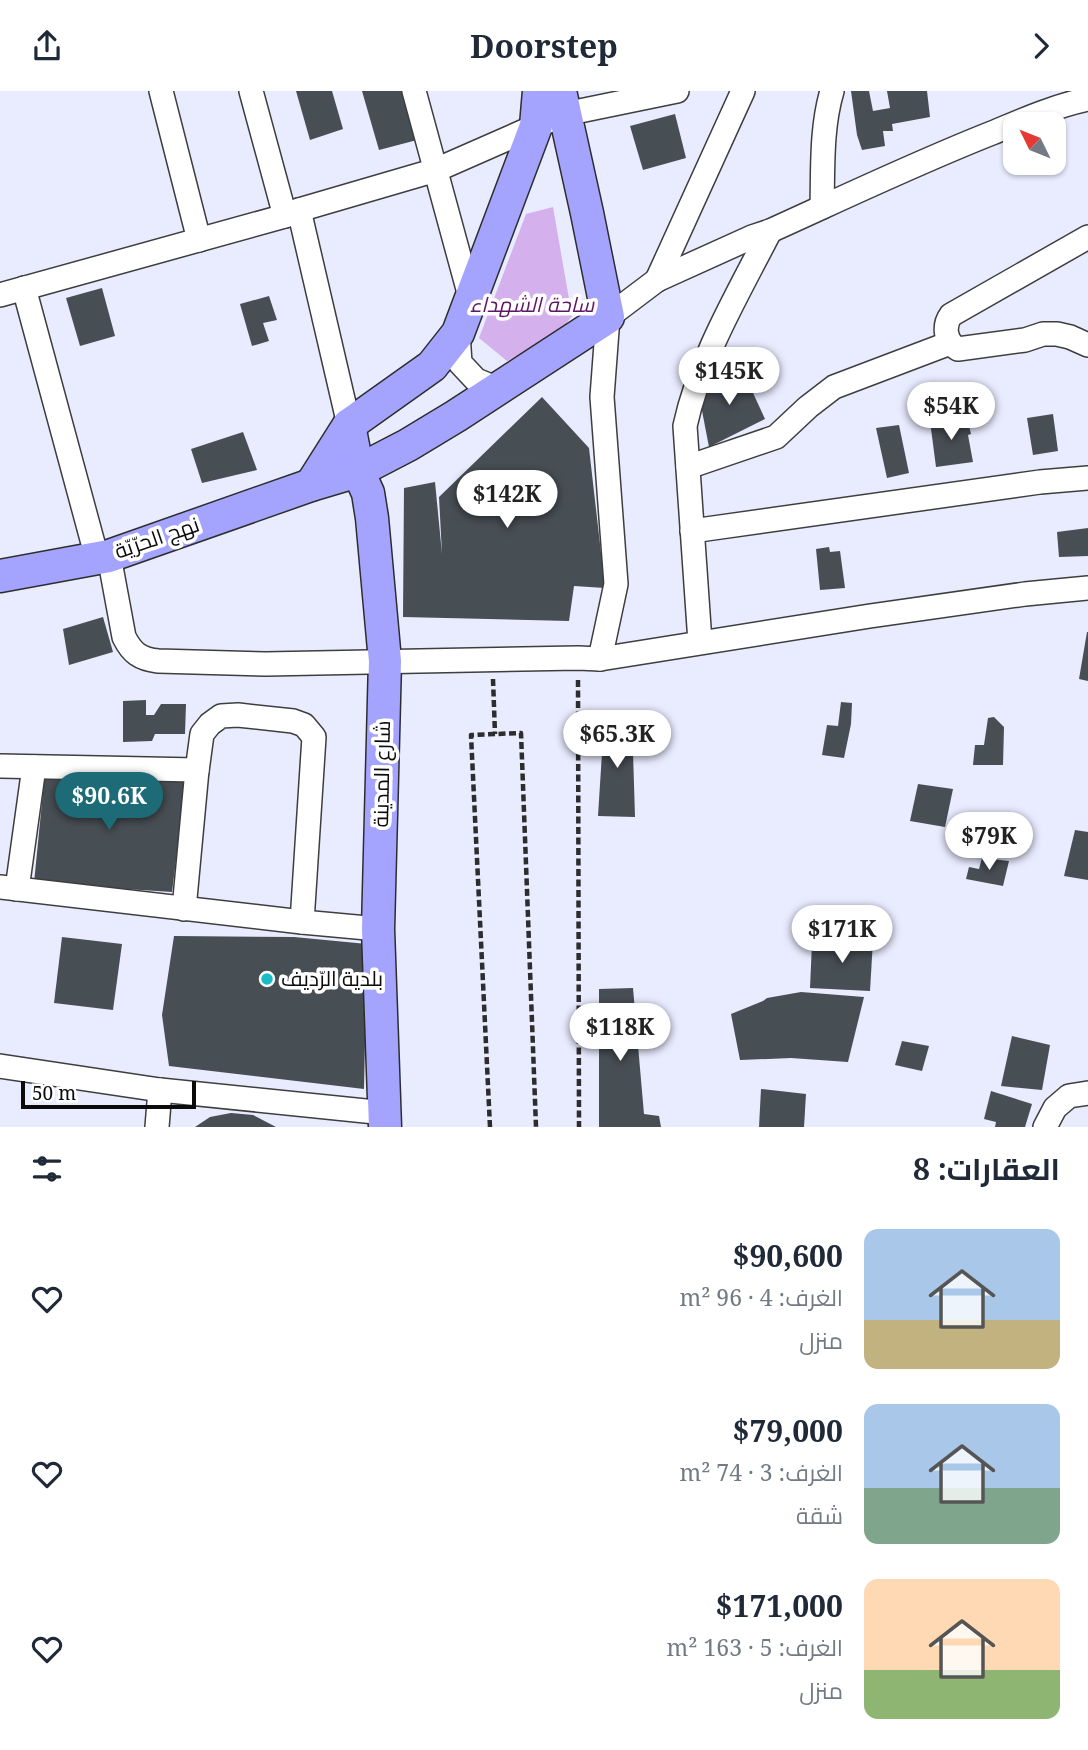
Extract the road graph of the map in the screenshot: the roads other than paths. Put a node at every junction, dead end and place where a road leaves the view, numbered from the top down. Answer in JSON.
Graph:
{"nodes":[{"id":1,"x":161,"y":91,"type":"edge"},
{"id":2,"x":251,"y":91,"type":"edge"},
{"id":3,"x":414,"y":91,"type":"edge"},
{"id":4,"x":539,"y":91,"type":"edge"},
{"id":5,"x":677,"y":91,"type":"edge"},
{"id":6,"x":743,"y":91,"type":"edge"},
{"id":7,"x":832,"y":91,"type":"edge"},
{"id":8,"x":1088,"y":99,"type":"edge"},
{"id":9,"x":562,"y":103,"type":"edge"},
{"id":10,"x":536,"y":126,"type":"junction"},
{"id":11,"x":436,"y":170,"type":"junction"},
{"id":12,"x":822,"y":208,"type":"junction"},
{"id":13,"x":292,"y":213,"type":"junction"},
{"id":14,"x":761,"y":234,"type":"junction"},
{"id":15,"x":1088,"y":237,"type":"edge"},
{"id":16,"x":199,"y":240,"type":"junction"},
{"id":17,"x":657,"y":280,"type":"junction"},
{"id":18,"x":24,"y":288,"type":"junction"},
{"id":19,"x":0,"y":295,"type":"edge"},
{"id":20,"x":471,"y":299,"type":"junction"},
{"id":21,"x":608,"y":317,"type":"junction"},
{"id":22,"x":458,"y":333,"type":"junction"},
{"id":23,"x":950,"y":343,"type":"junction"},
{"id":24,"x":1088,"y":345,"type":"edge"},
{"id":25,"x":498,"y":389,"type":"junction"},
{"id":26,"x":349,"y":425,"type":"junction"},
{"id":27,"x":688,"y":467,"type":"junction"},
{"id":28,"x":358,"y":471,"type":"junction"},
{"id":29,"x":1088,"y":478,"type":"edge"},
{"id":30,"x":311,"y":485,"type":"junction"},
{"id":31,"x":692,"y":531,"type":"junction"},
{"id":32,"x":103,"y":557,"type":"junction"},
{"id":33,"x":0,"y":576,"type":"edge"},
{"id":34,"x":1088,"y":588,"type":"edge"},
{"id":35,"x":692,"y":643,"type":"junction"},
{"id":36,"x":597,"y":658,"type":"junction"},
{"id":37,"x":385,"y":661,"type":"junction"},
{"id":38,"x":0,"y":765,"type":"edge"},
{"id":39,"x":34,"y":767,"type":"junction"},
{"id":40,"x":197,"y":771,"type":"junction"},
{"id":41,"x":8,"y":888,"type":"edge"},
{"id":42,"x":184,"y":909,"type":"junction"},
{"id":43,"x":302,"y":922,"type":"junction"},
{"id":44,"x":378,"y":929,"type":"junction"},
{"id":45,"x":0,"y":1066,"type":"edge"},
{"id":46,"x":160,"y":1090,"type":"junction"},
{"id":47,"x":1088,"y":1093,"type":"edge"},
{"id":48,"x":385,"y":1120,"type":"edge"},
{"id":49,"x":157,"y":1127,"type":"edge"},
{"id":50,"x":1045,"y":1127,"type":"edge"}],
"edges":[{"from":1,"to":16,"type":"street"},
{"from":2,"to":13,"type":"street"},
{"from":3,"to":11,"type":"street"},
{"from":4,"to":10,"type":"street"},
{"from":5,"to":9,"type":"street"},
{"from":6,"to":17,"type":"street"},
{"from":7,"to":12,"type":"street"},
{"from":8,"to":12,"type":"street"},
{"from":9,"to":10,"type":"street"},
{"from":9,"to":21,"type":"street"},
{"from":10,"to":11,"type":"street"},
{"from":10,"to":20,"type":"street"},
{"from":11,"to":13,"type":"street"},
{"from":11,"to":20,"type":"street"},
{"from":12,"to":14,"type":"street"},
{"from":13,"to":16,"type":"street"},
{"from":13,"to":26,"type":"street"},
{"from":14,"to":17,"type":"street"},
{"from":14,"to":27,"type":"street"},
{"from":15,"to":23,"type":"street"},
{"from":16,"to":18,"type":"street"},
{"from":17,"to":21,"type":"street"},
{"from":18,"to":19,"type":"street"},
{"from":18,"to":32,"type":"street"},
{"from":20,"to":22,"type":"street"},
{"from":21,"to":25,"type":"street","name":"نهج الحرّيّة"},
{"from":21,"to":36,"type":"street"},
{"from":22,"to":25,"type":"street"},
{"from":22,"to":26,"type":"street"},
{"from":23,"to":24,"type":"street"},
{"from":23,"to":27,"type":"street"},
{"from":25,"to":28,"type":"street","name":"نهج الحرّيّة"},
{"from":26,"to":28,"type":"street","name":"شارع المدينة"},
{"from":26,"to":30,"type":"street"},
{"from":27,"to":31,"type":"street"},
{"from":28,"to":30,"type":"street","name":"نهج الحرّيّة"},
{"from":28,"to":37,"type":"street","name":"شارع المدينة"},
{"from":29,"to":31,"type":"street"},
{"from":30,"to":32,"type":"street","name":"نهج الحرّيّة"},
{"from":31,"to":35,"type":"street"},
{"from":32,"to":33,"type":"street","name":"نهج الحرّيّة"},
{"from":32,"to":37,"type":"street"},
{"from":34,"to":35,"type":"street"},
{"from":35,"to":36,"type":"street"},
{"from":36,"to":37,"type":"street"},
{"from":37,"to":44,"type":"street","name":"شارع المدينة"},
{"from":38,"to":39,"type":"street"},
{"from":39,"to":40,"type":"street"},
{"from":39,"to":41,"type":"street"},
{"from":40,"to":42,"type":"street"},
{"from":40,"to":43,"type":"street"},
{"from":41,"to":42,"type":"street"},
{"from":42,"to":43,"type":"street"},
{"from":43,"to":44,"type":"street"},
{"from":44,"to":48,"type":"street","name":"شارع المدينة"},
{"from":45,"to":46,"type":"street"},
{"from":46,"to":48,"type":"street"},
{"from":46,"to":49,"type":"street"},
{"from":47,"to":50,"type":"street"}]}
